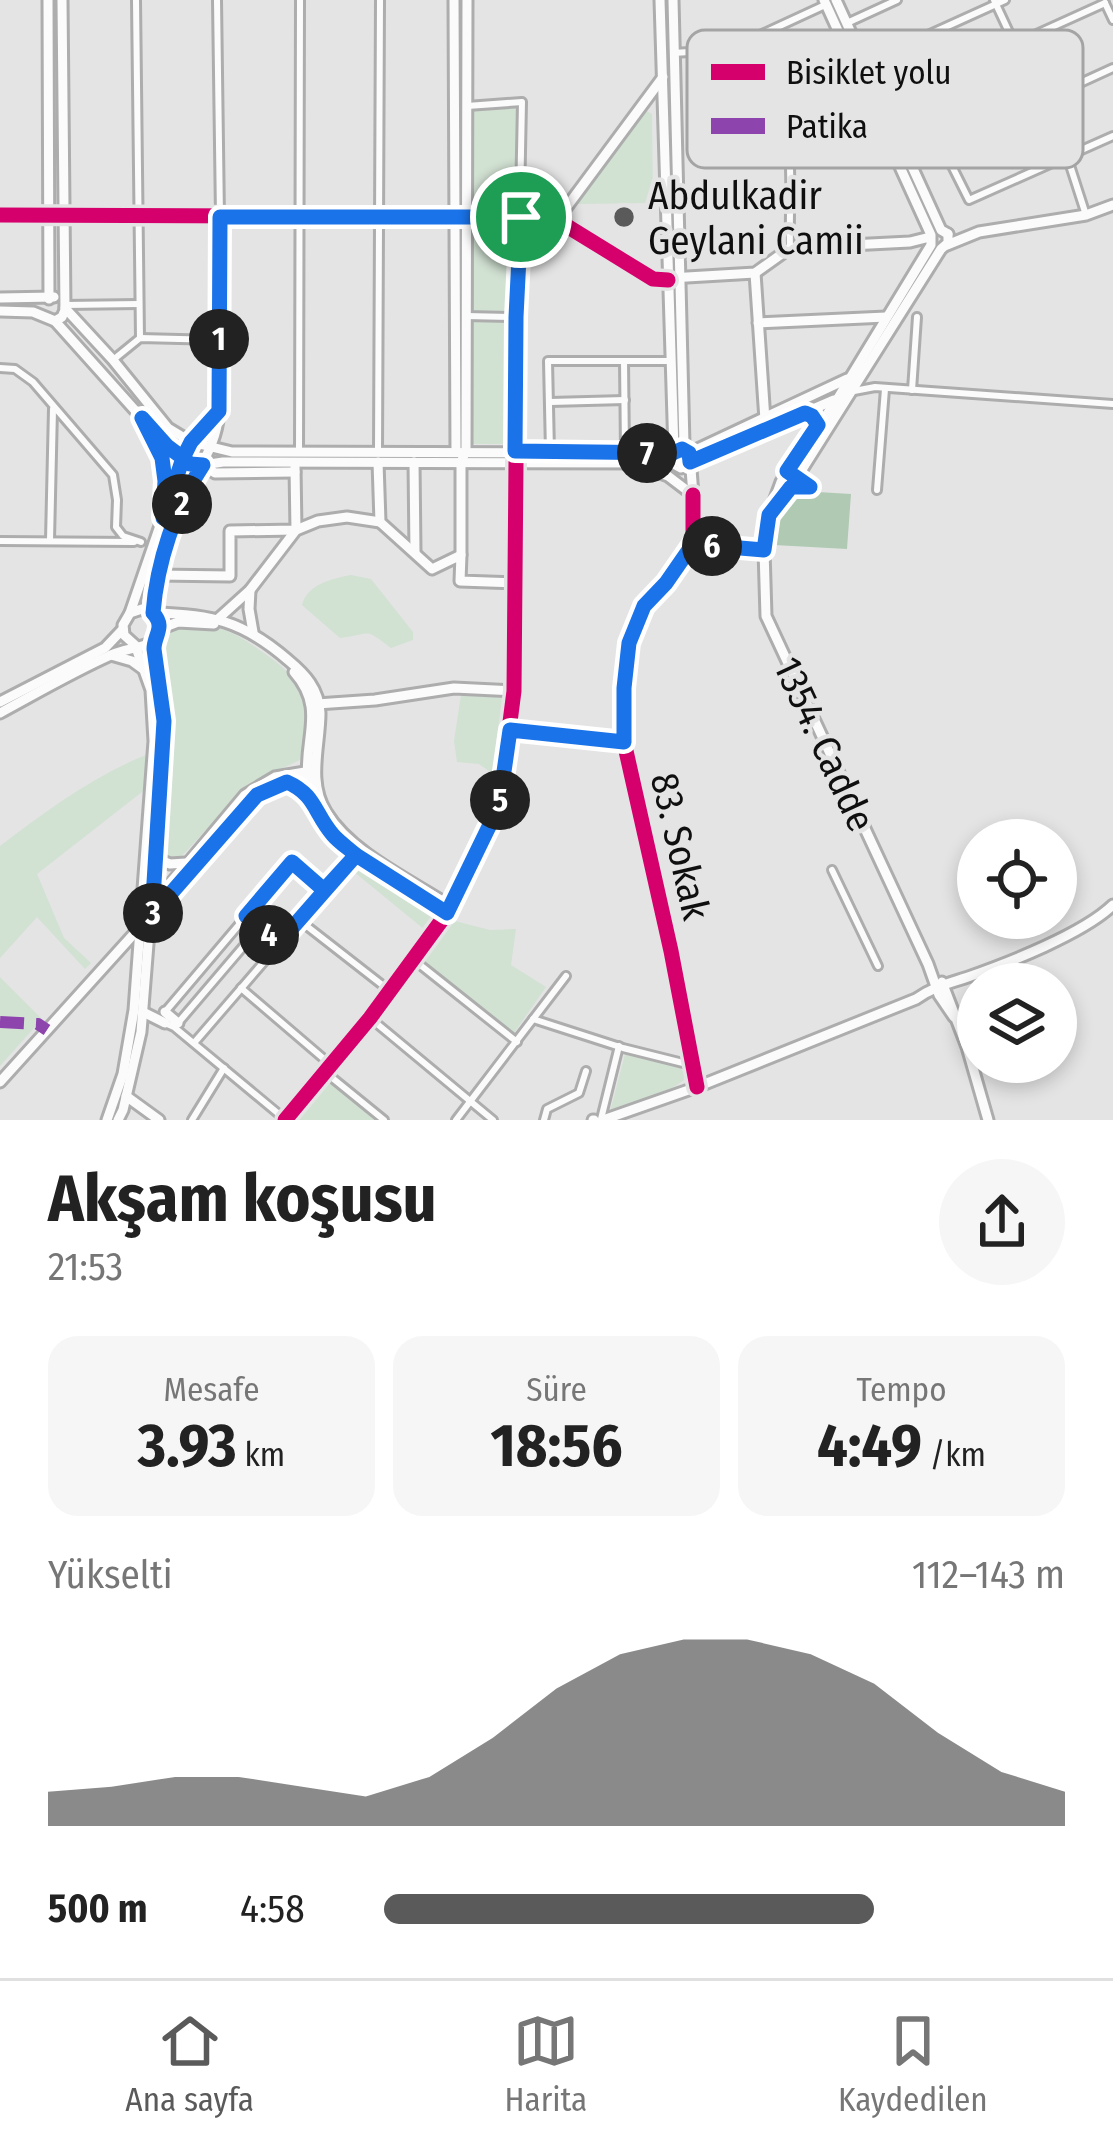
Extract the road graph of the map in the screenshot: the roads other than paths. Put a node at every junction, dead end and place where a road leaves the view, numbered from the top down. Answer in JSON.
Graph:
{"nodes":[{"id":1,"x":48,"y":0,"type":"edge"},
{"id":2,"x":62,"y":0,"type":"edge"},
{"id":3,"x":136,"y":0,"type":"edge"},
{"id":4,"x":217,"y":0,"type":"edge"},
{"id":5,"x":300,"y":0,"type":"edge"},
{"id":6,"x":380,"y":0,"type":"edge"},
{"id":7,"x":454,"y":0,"type":"edge"},
{"id":8,"x":467,"y":0,"type":"edge"},
{"id":9,"x":656,"y":0,"type":"edge"},
{"id":10,"x":673,"y":0,"type":"edge"},
{"id":11,"x":897,"y":0,"type":"edge"},
{"id":12,"x":1005,"y":0,"type":"edge"},
{"id":13,"x":828,"y":1,"type":"edge"},
{"id":14,"x":994,"y":2,"type":"edge"},
{"id":15,"x":1104,"y":2,"type":"edge"},
{"id":16,"x":1113,"y":18,"type":"edge"},
{"id":17,"x":847,"y":23,"type":"junction"},
{"id":18,"x":769,"y":30,"type":"edge"},
{"id":19,"x":842,"y":30,"type":"edge"},
{"id":20,"x":850,"y":30,"type":"edge"},
{"id":21,"x":936,"y":30,"type":"edge"},
{"id":22,"x":1007,"y":30,"type":"edge"},
{"id":23,"x":1044,"y":30,"type":"edge"},
{"id":24,"x":687,"y":53,"type":"edge"},
{"id":25,"x":667,"y":54,"type":"junction"},
{"id":26,"x":1113,"y":68,"type":"edge"},
{"id":27,"x":662,"y":77,"type":"junction"},
{"id":28,"x":1083,"y":82,"type":"edge"},
{"id":29,"x":467,"y":106,"type":"junction"},
{"id":30,"x":1113,"y":136,"type":"edge"},
{"id":31,"x":1083,"y":149,"type":"edge"},
{"id":32,"x":788,"y":168,"type":"edge"},
{"id":33,"x":906,"y":168,"type":"edge"},
{"id":34,"x":912,"y":168,"type":"edge"},
{"id":35,"x":953,"y":168,"type":"edge"},
{"id":36,"x":1040,"y":168,"type":"edge"},
{"id":37,"x":1071,"y":168,"type":"edge"},
{"id":38,"x":1113,"y":205,"type":"edge"},
{"id":39,"x":0,"y":215,"type":"edge"},
{"id":40,"x":48,"y":215,"type":"junction"},
{"id":41,"x":64,"y":215,"type":"junction"},
{"id":42,"x":1086,"y":215,"type":"junction"},
{"id":43,"x":378,"y":216,"type":"junction"},
{"id":44,"x":220,"y":217,"type":"junction"},
{"id":45,"x":299,"y":217,"type":"junction"},
{"id":46,"x":460,"y":217,"type":"junction"},
{"id":47,"x":521,"y":217,"type":"junction"},
{"id":48,"x":139,"y":218,"type":"junction"},
{"id":49,"x":557,"y":220,"type":"junction"},
{"id":50,"x":937,"y":240,"type":"junction"},
{"id":51,"x":790,"y":248,"type":"junction"},
{"id":52,"x":755,"y":274,"type":"junction"},
{"id":53,"x":674,"y":279,"type":"junction"},
{"id":54,"x":0,"y":298,"type":"edge"},
{"id":55,"x":48,"y":299,"type":"junction"},
{"id":56,"x":140,"y":304,"type":"junction"},
{"id":57,"x":64,"y":305,"type":"junction"},
{"id":58,"x":0,"y":310,"type":"edge"},
{"id":59,"x":466,"y":316,"type":"junction"},
{"id":60,"x":917,"y":316,"type":"dead end"},
{"id":61,"x":516,"y":317,"type":"junction"},
{"id":62,"x":886,"y":317,"type":"junction"},
{"id":63,"x":51,"y":320,"type":"junction"},
{"id":64,"x":758,"y":323,"type":"junction"},
{"id":65,"x":140,"y":338,"type":"junction"},
{"id":66,"x":219,"y":340,"type":"junction"},
{"id":67,"x":112,"y":360,"type":"junction"},
{"id":68,"x":625,"y":361,"type":"junction"},
{"id":69,"x":672,"y":361,"type":"junction"},
{"id":70,"x":0,"y":368,"type":"edge"},
{"id":71,"x":852,"y":383,"type":"junction"},
{"id":72,"x":885,"y":388,"type":"junction"},
{"id":73,"x":912,"y":390,"type":"junction"},
{"id":74,"x":838,"y":398,"type":"junction"},
{"id":75,"x":625,"y":400,"type":"junction"},
{"id":76,"x":549,"y":402,"type":"junction"},
{"id":77,"x":1113,"y":404,"type":"edge"},
{"id":78,"x":53,"y":406,"type":"junction"},
{"id":79,"x":219,"y":411,"type":"junction"},
{"id":80,"x":805,"y":413,"type":"junction"},
{"id":81,"x":142,"y":418,"type":"junction"},
{"id":82,"x":765,"y":420,"type":"junction"},
{"id":83,"x":818,"y":425,"type":"junction"},
{"id":84,"x":191,"y":442,"type":"junction"},
{"id":85,"x":211,"y":448,"type":"junction"},
{"id":86,"x":550,"y":452,"type":"junction"},
{"id":87,"x":461,"y":455,"type":"junction"},
{"id":88,"x":378,"y":457,"type":"junction"},
{"id":89,"x":515,"y":457,"type":"junction"},
{"id":90,"x":689,"y":457,"type":"junction"},
{"id":91,"x":183,"y":458,"type":"junction"},
{"id":92,"x":627,"y":458,"type":"junction"},
{"id":93,"x":673,"y":458,"type":"junction"},
{"id":94,"x":414,"y":461,"type":"junction"},
{"id":95,"x":296,"y":462,"type":"junction"},
{"id":96,"x":203,"y":465,"type":"junction"},
{"id":97,"x":789,"y":479,"type":"junction"},
{"id":98,"x":877,"y":490,"type":"dead end"},
{"id":99,"x":693,"y":495,"type":"junction"},
{"id":100,"x":163,"y":518,"type":"junction"},
{"id":101,"x":380,"y":522,"type":"junction"},
{"id":102,"x":296,"y":530,"type":"junction"},
{"id":103,"x":0,"y":542,"type":"edge"},
{"id":104,"x":50,"y":542,"type":"junction"},
{"id":105,"x":148,"y":544,"type":"junction"},
{"id":106,"x":693,"y":544,"type":"junction"},
{"id":107,"x":764,"y":550,"type":"junction"},
{"id":108,"x":416,"y":552,"type":"junction"},
{"id":109,"x":461,"y":555,"type":"junction"},
{"id":110,"x":157,"y":575,"type":"junction"},
{"id":111,"x":516,"y":583,"type":"junction"},
{"id":112,"x":250,"y":590,"type":"junction"},
{"id":113,"x":155,"y":592,"type":"junction"},
{"id":114,"x":130,"y":613,"type":"junction"},
{"id":115,"x":153,"y":613,"type":"junction"},
{"id":116,"x":184,"y":614,"type":"junction"},
{"id":117,"x":218,"y":619,"type":"junction"},
{"id":118,"x":123,"y":629,"type":"junction"},
{"id":119,"x":160,"y":629,"type":"junction"},
{"id":120,"x":254,"y":632,"type":"junction"},
{"id":121,"x":154,"y":641,"type":"junction"},
{"id":122,"x":135,"y":645,"type":"junction"},
{"id":123,"x":111,"y":655,"type":"junction"},
{"id":124,"x":143,"y":669,"type":"junction"},
{"id":125,"x":514,"y":691,"type":"junction"},
{"id":126,"x":0,"y":702,"type":"edge"},
{"id":127,"x":315,"y":704,"type":"junction"},
{"id":128,"x":0,"y":712,"type":"edge"},
{"id":129,"x":510,"y":730,"type":"junction"},
{"id":130,"x":624,"y":742,"type":"junction"},
{"id":131,"x":310,"y":755,"type":"junction"},
{"id":132,"x":311,"y":775,"type":"junction"},
{"id":133,"x":275,"y":777,"type":"junction"},
{"id":134,"x":287,"y":782,"type":"junction"},
{"id":135,"x":314,"y":801,"type":"junction"},
{"id":136,"x":356,"y":855,"type":"junction"},
{"id":137,"x":155,"y":858,"type":"junction"},
{"id":138,"x":186,"y":862,"type":"junction"},
{"id":139,"x":832,"y":870,"type":"dead end"},
{"id":140,"x":324,"y":890,"type":"junction"},
{"id":141,"x":1113,"y":905,"type":"edge"},
{"id":142,"x":448,"y":909,"type":"junction"},
{"id":143,"x":152,"y":910,"type":"junction"},
{"id":144,"x":246,"y":916,"type":"junction"},
{"id":145,"x":298,"y":920,"type":"junction"},
{"id":146,"x":140,"y":927,"type":"junction"},
{"id":147,"x":260,"y":928,"type":"junction"},
{"id":148,"x":278,"y":944,"type":"junction"},
{"id":149,"x":124,"y":945,"type":"junction"},
{"id":150,"x":137,"y":953,"type":"junction"},
{"id":151,"x":414,"y":960,"type":"junction"},
{"id":152,"x":878,"y":966,"type":"dead end"},
{"id":153,"x":566,"y":976,"type":"dead end"},
{"id":154,"x":241,"y":988,"type":"junction"},
{"id":155,"x":941,"y":989,"type":"junction"},
{"id":156,"x":390,"y":992,"type":"junction"},
{"id":157,"x":138,"y":1017,"type":"junction"},
{"id":158,"x":165,"y":1017,"type":"junction"},
{"id":159,"x":370,"y":1018,"type":"junction"},
{"id":160,"x":533,"y":1019,"type":"junction"},
{"id":161,"x":178,"y":1023,"type":"joint"},
{"id":162,"x":517,"y":1042,"type":"junction"},
{"id":163,"x":194,"y":1043,"type":"junction"},
{"id":164,"x":619,"y":1046,"type":"junction"},
{"id":165,"x":693,"y":1065,"type":"junction"},
{"id":166,"x":224,"y":1068,"type":"junction"},
{"id":167,"x":328,"y":1068,"type":"junction"},
{"id":168,"x":586,"y":1071,"type":"dead end"},
{"id":169,"x":0,"y":1082,"type":"edge"},
{"id":170,"x":697,"y":1087,"type":"junction"},
{"id":171,"x":126,"y":1096,"type":"junction"},
{"id":172,"x":472,"y":1100,"type":"junction"},
{"id":173,"x":106,"y":1120,"type":"edge"},
{"id":174,"x":118,"y":1120,"type":"edge"},
{"id":175,"x":159,"y":1120,"type":"edge"},
{"id":176,"x":192,"y":1120,"type":"edge"},
{"id":177,"x":285,"y":1120,"type":"edge"},
{"id":178,"x":384,"y":1120,"type":"edge"},
{"id":179,"x":456,"y":1120,"type":"edge"},
{"id":180,"x":494,"y":1120,"type":"edge"},
{"id":181,"x":544,"y":1120,"type":"edge"},
{"id":182,"x":598,"y":1120,"type":"edge"},
{"id":183,"x":988,"y":1120,"type":"edge"}],
"edges":[{"from":1,"to":40,"type":"main road"},
{"from":2,"to":41,"type":"main road"},
{"from":3,"to":48,"type":"street"},
{"from":4,"to":44,"type":"street"},
{"from":5,"to":45,"type":"street"},
{"from":6,"to":43,"type":"street"},
{"from":7,"to":46,"type":"main road"},
{"from":8,"to":29,"type":"main road"},
{"from":9,"to":25,"type":"main road"},
{"from":10,"to":25,"type":"main road"},
{"from":11,"to":17,"type":"street"},
{"from":12,"to":14,"type":"street"},
{"from":13,"to":17,"type":"main road"},
{"from":13,"to":18,"type":"street"},
{"from":13,"to":19,"type":"main road"},
{"from":14,"to":21,"type":"street"},
{"from":14,"to":22,"type":"street"},
{"from":15,"to":16,"type":"street"},
{"from":15,"to":23,"type":"street"},
{"from":17,"to":20,"type":"main road"},
{"from":24,"to":25,"type":"street"},
{"from":25,"to":27,"type":"main road"},
{"from":25,"to":53,"type":"main road"},
{"from":26,"to":28,"type":"street"},
{"from":27,"to":49,"type":"main road"},
{"from":27,"to":53,"type":"main road"},
{"from":29,"to":46,"type":"main road"},
{"from":29,"to":47,"type":"street"},
{"from":30,"to":31,"type":"street"},
{"from":32,"to":51,"type":"street"},
{"from":33,"to":50,"type":"main road"},
{"from":34,"to":50,"type":"main road"},
{"from":35,"to":36,"type":"street"},
{"from":37,"to":42,"type":"street"},
{"from":38,"to":42,"type":"main road"},
{"from":39,"to":40,"type":"street"},
{"from":40,"to":41,"type":"street"},
{"from":40,"to":55,"type":"main road"},
{"from":41,"to":48,"type":"street"},
{"from":41,"to":57,"type":"main road"},
{"from":42,"to":50,"type":"main road"},
{"from":43,"to":45,"type":"street"},
{"from":43,"to":46,"type":"street"},
{"from":43,"to":88,"type":"street"},
{"from":44,"to":45,"type":"street"},
{"from":44,"to":48,"type":"street"},
{"from":44,"to":66,"type":"street"},
{"from":45,"to":95,"type":"street"},
{"from":46,"to":47,"type":"main road"},
{"from":46,"to":59,"type":"main road"},
{"from":46,"to":87,"type":"main road"},
{"from":47,"to":49,"type":"main road"},
{"from":47,"to":61,"type":"street"},
{"from":48,"to":56,"type":"street"},
{"from":49,"to":53,"type":"main road"},
{"from":50,"to":51,"type":"main road"},
{"from":50,"to":62,"type":"main road","name":"1354. Cadde"},
{"from":50,"to":71,"type":"main road","name":"1354. Cadde"},
{"from":51,"to":52,"type":"main road"},
{"from":52,"to":53,"type":"main road"},
{"from":52,"to":64,"type":"main road"},
{"from":53,"to":69,"type":"main road"},
{"from":53,"to":90,"type":"main road"},
{"from":54,"to":55,"type":"main road"},
{"from":55,"to":57,"type":"main road"},
{"from":55,"to":63,"type":"main road"},
{"from":56,"to":57,"type":"street"},
{"from":56,"to":65,"type":"street"},
{"from":57,"to":63,"type":"main road"},
{"from":57,"to":67,"type":"main road"},
{"from":58,"to":63,"type":"main road"},
{"from":59,"to":61,"type":"street"},
{"from":59,"to":87,"type":"main road"},
{"from":60,"to":73,"type":"street"},
{"from":61,"to":89,"type":"street"},
{"from":62,"to":64,"type":"main road"},
{"from":62,"to":71,"type":"main road","name":"1354. Cadde"},
{"from":63,"to":81,"type":"main road"},
{"from":64,"to":82,"type":"main road"},
{"from":65,"to":66,"type":"street"},
{"from":65,"to":67,"type":"street"},
{"from":66,"to":79,"type":"street"},
{"from":67,"to":84,"type":"main road"},
{"from":68,"to":69,"type":"street"},
{"from":68,"to":75,"type":"street"},
{"from":68,"to":76,"type":"street"},
{"from":69,"to":93,"type":"main road"},
{"from":70,"to":78,"type":"street"},
{"from":71,"to":72,"type":"street"},
{"from":71,"to":74,"type":"main road"},
{"from":71,"to":82,"type":"main road"},
{"from":71,"to":97,"type":"main road","name":"1354. Cadde"},
{"from":72,"to":73,"type":"street"},
{"from":72,"to":98,"type":"street"},
{"from":73,"to":77,"type":"street"},
{"from":74,"to":80,"type":"main road"},
{"from":74,"to":83,"type":"main road","name":"1354. Cadde"},
{"from":75,"to":76,"type":"street"},
{"from":75,"to":92,"type":"street"},
{"from":76,"to":86,"type":"street"},
{"from":78,"to":104,"type":"street"},
{"from":78,"to":105,"type":"street"},
{"from":79,"to":84,"type":"main road"},
{"from":79,"to":85,"type":"main road"},
{"from":80,"to":83,"type":"main road"},
{"from":80,"to":90,"type":"main road"},
{"from":81,"to":91,"type":"main road"},
{"from":81,"to":100,"type":"main road"},
{"from":82,"to":90,"type":"main road"},
{"from":83,"to":97,"type":"main road","name":"1354. Cadde"},
{"from":84,"to":85,"type":"main road"},
{"from":84,"to":91,"type":"main road"},
{"from":85,"to":95,"type":"main road"},
{"from":85,"to":96,"type":"main road"},
{"from":86,"to":89,"type":"main road"},
{"from":86,"to":92,"type":"main road"},
{"from":87,"to":88,"type":"main road"},
{"from":87,"to":89,"type":"main road"},
{"from":87,"to":94,"type":"main road"},
{"from":87,"to":109,"type":"main road"},
{"from":88,"to":94,"type":"main road"},
{"from":88,"to":95,"type":"main road"},
{"from":88,"to":101,"type":"main road"},
{"from":89,"to":92,"type":"main road"},
{"from":89,"to":111,"type":"main road"},
{"from":90,"to":93,"type":"main road"},
{"from":90,"to":93,"type":"main road"},
{"from":90,"to":99,"type":"main road"},
{"from":91,"to":96,"type":"main road"},
{"from":91,"to":100,"type":"main road"},
{"from":92,"to":93,"type":"main road"},
{"from":92,"to":99,"type":"main road"},
{"from":93,"to":99,"type":"main road"},
{"from":94,"to":108,"type":"main road"},
{"from":95,"to":96,"type":"main road"},
{"from":95,"to":102,"type":"main road"},
{"from":96,"to":110,"type":"main road"},
{"from":97,"to":107,"type":"main road","name":"1354. Cadde"},
{"from":99,"to":106,"type":"street"},
{"from":100,"to":105,"type":"main road"},
{"from":101,"to":102,"type":"main road"},
{"from":101,"to":108,"type":"main road"},
{"from":102,"to":110,"type":"main road"},
{"from":102,"to":112,"type":"main road"},
{"from":103,"to":104,"type":"street"},
{"from":104,"to":105,"type":"street"},
{"from":105,"to":114,"type":"main road"},
{"from":106,"to":107,"type":"street"},
{"from":106,"to":130,"type":"street","name":"83. Sokak"},
{"from":107,"to":155,"type":"main road","name":"1354. Cadde"},
{"from":108,"to":109,"type":"main road"},
{"from":109,"to":111,"type":"main road"},
{"from":110,"to":113,"type":"main road"},
{"from":111,"to":125,"type":"main road"},
{"from":112,"to":117,"type":"main road"},
{"from":112,"to":120,"type":"main road"},
{"from":113,"to":115,"type":"main road"},
{"from":113,"to":116,"type":"main road"},
{"from":114,"to":115,"type":"main road"},
{"from":114,"to":118,"type":"main road"},
{"from":115,"to":116,"type":"main road"},
{"from":115,"to":119,"type":"main road"},
{"from":116,"to":117,"type":"main road"},
{"from":117,"to":120,"type":"main road"},
{"from":118,"to":122,"type":"main road"},
{"from":118,"to":126,"type":"main road"},
{"from":119,"to":121,"type":"main road"},
{"from":119,"to":127,"type":"main road"},
{"from":120,"to":127,"type":"main road"},
{"from":121,"to":122,"type":"main road"},
{"from":121,"to":137,"type":"main road"},
{"from":122,"to":123,"type":"main road"},
{"from":122,"to":124,"type":"main road"},
{"from":123,"to":124,"type":"main road"},
{"from":123,"to":128,"type":"main road"},
{"from":124,"to":146,"type":"main road"},
{"from":125,"to":127,"type":"main road"},
{"from":125,"to":129,"type":"main road"},
{"from":127,"to":131,"type":"main road"},
{"from":127,"to":132,"type":"main road"},
{"from":129,"to":130,"type":"street"},
{"from":129,"to":142,"type":"main road"},
{"from":130,"to":165,"type":"street","name":"83. Sokak"},
{"from":131,"to":132,"type":"main road"},
{"from":131,"to":133,"type":"main road"},
{"from":132,"to":133,"type":"main road"},
{"from":132,"to":134,"type":"main road"},
{"from":132,"to":135,"type":"main road"},
{"from":132,"to":142,"type":"main road"},
{"from":133,"to":138,"type":"main road"},
{"from":134,"to":135,"type":"main road"},
{"from":134,"to":143,"type":"main road"},
{"from":135,"to":136,"type":"main road"},
{"from":136,"to":140,"type":"street"},
{"from":136,"to":142,"type":"main road"},
{"from":137,"to":138,"type":"main road"},
{"from":137,"to":143,"type":"main road"},
{"from":138,"to":143,"type":"main road"},
{"from":139,"to":152,"type":"street"},
{"from":140,"to":144,"type":"street"},
{"from":140,"to":145,"type":"street"},
{"from":141,"to":155,"type":"main road"},
{"from":142,"to":151,"type":"main road"},
{"from":143,"to":146,"type":"main road"},
{"from":143,"to":157,"type":"main road"},
{"from":144,"to":147,"type":"street"},
{"from":144,"to":158,"type":"street"},
{"from":145,"to":148,"type":"street"},
{"from":145,"to":156,"type":"street"},
{"from":146,"to":149,"type":"main road"},
{"from":146,"to":150,"type":"main road"},
{"from":147,"to":148,"type":"street"},
{"from":147,"to":161,"type":"street"},
{"from":148,"to":154,"type":"street"},
{"from":149,"to":150,"type":"main road"},
{"from":149,"to":169,"type":"main road"},
{"from":150,"to":157,"type":"main road"},
{"from":151,"to":156,"type":"main road"},
{"from":151,"to":162,"type":"street"},
{"from":153,"to":160,"type":"street"},
{"from":154,"to":163,"type":"street"},
{"from":154,"to":167,"type":"street"},
{"from":155,"to":170,"type":"main road"},
{"from":155,"to":183,"type":"main road","name":"1354. Cadde"},
{"from":156,"to":159,"type":"main road"},
{"from":157,"to":158,"type":"main road"},
{"from":157,"to":171,"type":"main road"},
{"from":157,"to":173,"type":"main road"},
{"from":158,"to":161,"type":"main road"},
{"from":158,"to":163,"type":"street"},
{"from":159,"to":167,"type":"main road"},
{"from":159,"to":172,"type":"street"},
{"from":160,"to":162,"type":"street"},
{"from":160,"to":164,"type":"street"},
{"from":162,"to":172,"type":"street"},
{"from":163,"to":166,"type":"street"},
{"from":164,"to":165,"type":"street"},
{"from":164,"to":182,"type":"street"},
{"from":165,"to":170,"type":"street","name":"83. Sokak"},
{"from":166,"to":176,"type":"street"},
{"from":166,"to":177,"type":"street"},
{"from":167,"to":177,"type":"main road"},
{"from":167,"to":178,"type":"street"},
{"from":168,"to":181,"type":"street"},
{"from":170,"to":182,"type":"main road"},
{"from":171,"to":174,"type":"main road"},
{"from":171,"to":175,"type":"main road"},
{"from":172,"to":179,"type":"street"},
{"from":172,"to":180,"type":"street"}]}
